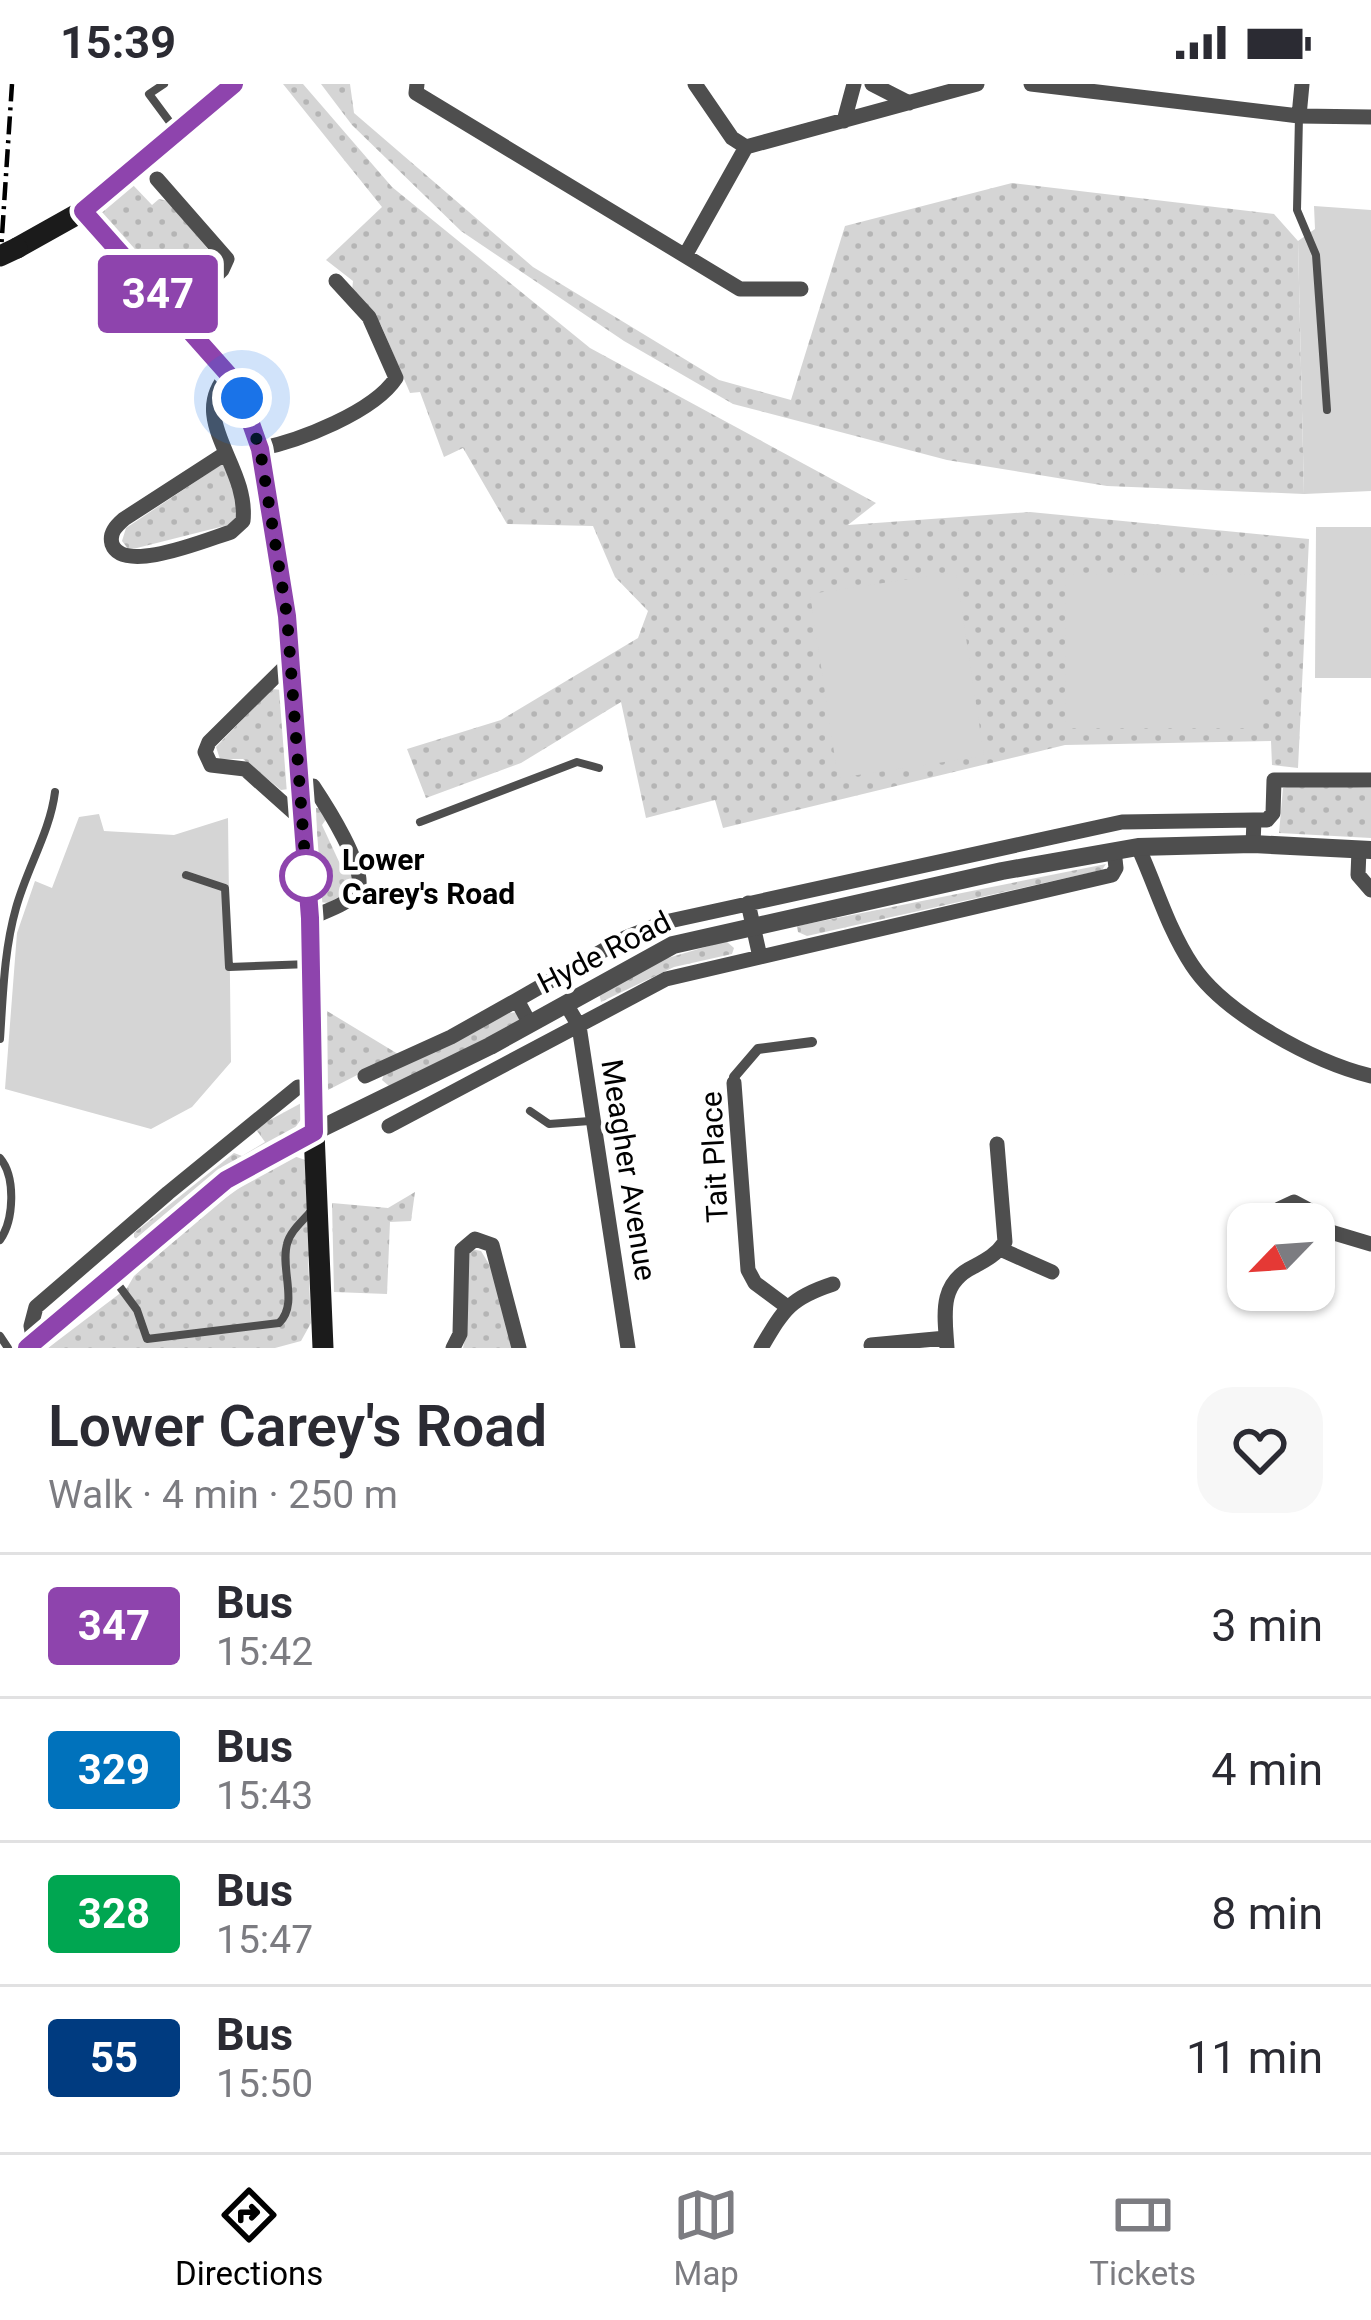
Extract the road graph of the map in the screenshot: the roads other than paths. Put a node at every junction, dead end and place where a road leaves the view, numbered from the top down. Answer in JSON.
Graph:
{"nodes":[{"id":1,"x":164,"y":84,"type":"edge"},
{"id":2,"x":234,"y":84,"type":"edge"},
{"id":3,"x":417,"y":84,"type":"edge"},
{"id":4,"x":695,"y":84,"type":"edge"},
{"id":5,"x":854,"y":84,"type":"edge"},
{"id":6,"x":872,"y":84,"type":"edge"},
{"id":7,"x":977,"y":84,"type":"edge"},
{"id":8,"x":1031,"y":84,"type":"edge"},
{"id":9,"x":1302,"y":84,"type":"edge"},
{"id":10,"x":148,"y":89,"type":"edge"},
{"id":11,"x":909,"y":103,"type":"junction"},
{"id":12,"x":1299,"y":116,"type":"junction"},
{"id":13,"x":1371,"y":117,"type":"edge"},
{"id":14,"x":844,"y":121,"type":"junction"},
{"id":15,"x":176,"y":131,"type":"junction"},
{"id":16,"x":746,"y":148,"type":"junction"},
{"id":17,"x":157,"y":179,"type":"dead end"},
{"id":18,"x":83,"y":211,"type":"junction"},
{"id":19,"x":9,"y":252,"type":"edge"},
{"id":20,"x":686,"y":254,"type":"junction"},
{"id":21,"x":336,"y":281,"type":"dead end"},
{"id":22,"x":801,"y":290,"type":"dead end"},
{"id":23,"x":176,"y":315,"type":"junction"},
{"id":24,"x":228,"y":374,"type":"junction"},
{"id":25,"x":1327,"y":410,"type":"dead end"},
{"id":26,"x":260,"y":449,"type":"junction"},
{"id":27,"x":226,"y":453,"type":"junction"},
{"id":28,"x":291,"y":661,"type":"junction"},
{"id":29,"x":599,"y":768,"type":"dead end"},
{"id":30,"x":1371,"y":780,"type":"edge"},
{"id":31,"x":300,"y":786,"type":"junction"},
{"id":32,"x":55,"y":792,"type":"dead end"},
{"id":33,"x":301,"y":819,"type":"junction"},
{"id":34,"x":1254,"y":820,"type":"junction"},
{"id":35,"x":420,"y":822,"type":"dead end"},
{"id":36,"x":1253,"y":844,"type":"junction"},
{"id":37,"x":1138,"y":847,"type":"junction"},
{"id":38,"x":1365,"y":850,"type":"edge"},
{"id":39,"x":1115,"y":859,"type":"dead end"},
{"id":40,"x":186,"y":875,"type":"dead end"},
{"id":41,"x":1371,"y":890,"type":"edge"},
{"id":42,"x":748,"y":903,"type":"junction"},
{"id":43,"x":310,"y":918,"type":"junction"},
{"id":44,"x":754,"y":926,"type":"junction"},
{"id":45,"x":760,"y":957,"type":"junction"},
{"id":46,"x":312,"y":964,"type":"junction"},
{"id":47,"x":572,"y":969,"type":"junction"},
{"id":48,"x":585,"y":993,"type":"junction"},
{"id":49,"x":517,"y":1000,"type":"junction"},
{"id":50,"x":566,"y":1004,"type":"junction"},
{"id":51,"x":530,"y":1024,"type":"junction"},
{"id":52,"x":579,"y":1026,"type":"junction"},
{"id":53,"x":0,"y":1039,"type":"edge"},
{"id":54,"x":812,"y":1042,"type":"dead end"},
{"id":55,"x":365,"y":1076,"type":"dead end"},
{"id":56,"x":1371,"y":1076,"type":"edge"},
{"id":57,"x":734,"y":1084,"type":"joint"},
{"id":58,"x":298,"y":1088,"type":"dead end"},
{"id":59,"x":530,"y":1111,"type":"dead end"},
{"id":60,"x":594,"y":1120,"type":"junction"},
{"id":61,"x":389,"y":1126,"type":"dead end"},
{"id":62,"x":314,"y":1132,"type":"junction"},
{"id":63,"x":998,"y":1144,"type":"dead end"},
{"id":64,"x":0,"y":1158,"type":"edge"},
{"id":65,"x":316,"y":1206,"type":"junction"},
{"id":66,"x":1335,"y":1233,"type":"edge"},
{"id":67,"x":118,"y":1238,"type":"junction"},
{"id":68,"x":0,"y":1240,"type":"edge"},
{"id":69,"x":1371,"y":1244,"type":"edge"},
{"id":70,"x":1000,"y":1249,"type":"junction"},
{"id":71,"x":135,"y":1258,"type":"junction"},
{"id":72,"x":1052,"y":1272,"type":"dead end"},
{"id":73,"x":112,"y":1277,"type":"junction"},
{"id":74,"x":833,"y":1284,"type":"dead end"},
{"id":75,"x":786,"y":1306,"type":"junction"},
{"id":76,"x":0,"y":1336,"type":"edge"},
{"id":77,"x":947,"y":1343,"type":"edge"},
{"id":78,"x":30,"y":1345,"type":"edge"},
{"id":79,"x":872,"y":1345,"type":"dead end"},
{"id":80,"x":8,"y":1348,"type":"edge"},
{"id":81,"x":323,"y":1348,"type":"edge"},
{"id":82,"x":453,"y":1348,"type":"edge"},
{"id":83,"x":519,"y":1348,"type":"edge"},
{"id":84,"x":628,"y":1348,"type":"edge"},
{"id":85,"x":761,"y":1348,"type":"edge"}],
"edges":[{"from":1,"to":10,"type":"lane"},
{"from":2,"to":15,"type":"main road"},
{"from":3,"to":20,"type":"street"},
{"from":4,"to":16,"type":"street"},
{"from":5,"to":14,"type":"street"},
{"from":6,"to":11,"type":"street"},
{"from":7,"to":11,"type":"street"},
{"from":8,"to":12,"type":"street"},
{"from":9,"to":12,"type":"street"},
{"from":10,"to":15,"type":"lane"},
{"from":11,"to":14,"type":"street"},
{"from":12,"to":13,"type":"street"},
{"from":12,"to":25,"type":"lane"},
{"from":14,"to":16,"type":"street"},
{"from":15,"to":18,"type":"main road"},
{"from":16,"to":20,"type":"street"},
{"from":17,"to":23,"type":"street"},
{"from":18,"to":19,"type":"main road"},
{"from":18,"to":23,"type":"street"},
{"from":20,"to":22,"type":"street"},
{"from":21,"to":26,"type":"street"},
{"from":23,"to":24,"type":"street"},
{"from":24,"to":26,"type":"street"},
{"from":24,"to":27,"type":"street"},
{"from":26,"to":28,"type":"street"},
{"from":27,"to":27,"type":"street"},
{"from":28,"to":31,"type":"street"},
{"from":28,"to":33,"type":"street"},
{"from":29,"to":35,"type":"lane"},
{"from":30,"to":34,"type":"street"},
{"from":31,"to":33,"type":"street"},
{"from":31,"to":43,"type":"street"},
{"from":32,"to":53,"type":"lane"},
{"from":33,"to":43,"type":"street"},
{"from":34,"to":36,"type":"street"},
{"from":34,"to":42,"type":"street"},
{"from":36,"to":37,"type":"street","name":"Hyde Road"},
{"from":36,"to":38,"type":"street","name":"Hyde Road"},
{"from":37,"to":44,"type":"street","name":"Hyde Road"},
{"from":37,"to":56,"type":"street"},
{"from":38,"to":41,"type":"street"},
{"from":39,"to":45,"type":"street"},
{"from":40,"to":46,"type":"lane"},
{"from":42,"to":44,"type":"street"},
{"from":42,"to":47,"type":"street"},
{"from":43,"to":46,"type":"street"},
{"from":44,"to":45,"type":"street"},
{"from":44,"to":48,"type":"street","name":"Hyde Road"},
{"from":45,"to":52,"type":"street"},
{"from":46,"to":62,"type":"street"},
{"from":47,"to":48,"type":"street"},
{"from":47,"to":49,"type":"street"},
{"from":48,"to":50,"type":"street","name":"Hyde Road"},
{"from":49,"to":51,"type":"street"},
{"from":49,"to":55,"type":"street"},
{"from":50,"to":51,"type":"street","name":"Hyde Road"},
{"from":50,"to":52,"type":"street","name":"Meagher Avenue"},
{"from":51,"to":62,"type":"street","name":"Hyde Road"},
{"from":52,"to":60,"type":"street","name":"Meagher Avenue"},
{"from":52,"to":61,"type":"street"},
{"from":54,"to":57,"type":"street","name":"Tait Place"},
{"from":57,"to":75,"type":"street","name":"Tait Place"},
{"from":58,"to":67,"type":"street"},
{"from":59,"to":60,"type":"lane"},
{"from":60,"to":84,"type":"street","name":"Meagher Avenue"},
{"from":62,"to":65,"type":"main road"},
{"from":62,"to":71,"type":"main road","name":"Hyde Road"},
{"from":63,"to":70,"type":"street"},
{"from":64,"to":68,"type":"lane"},
{"from":65,"to":73,"type":"lane"},
{"from":65,"to":81,"type":"main road"},
{"from":66,"to":69,"type":"street"},
{"from":67,"to":71,"type":"street"},
{"from":67,"to":78,"type":"street"},
{"from":70,"to":72,"type":"street"},
{"from":70,"to":77,"type":"street"},
{"from":71,"to":73,"type":"main road","name":"Hyde Road"},
{"from":73,"to":78,"type":"main road","name":"Hyde Road"},
{"from":74,"to":75,"type":"street"},
{"from":75,"to":85,"type":"street"},
{"from":76,"to":80,"type":"lane"},
{"from":77,"to":79,"type":"street"},
{"from":82,"to":83,"type":"street"}]}
